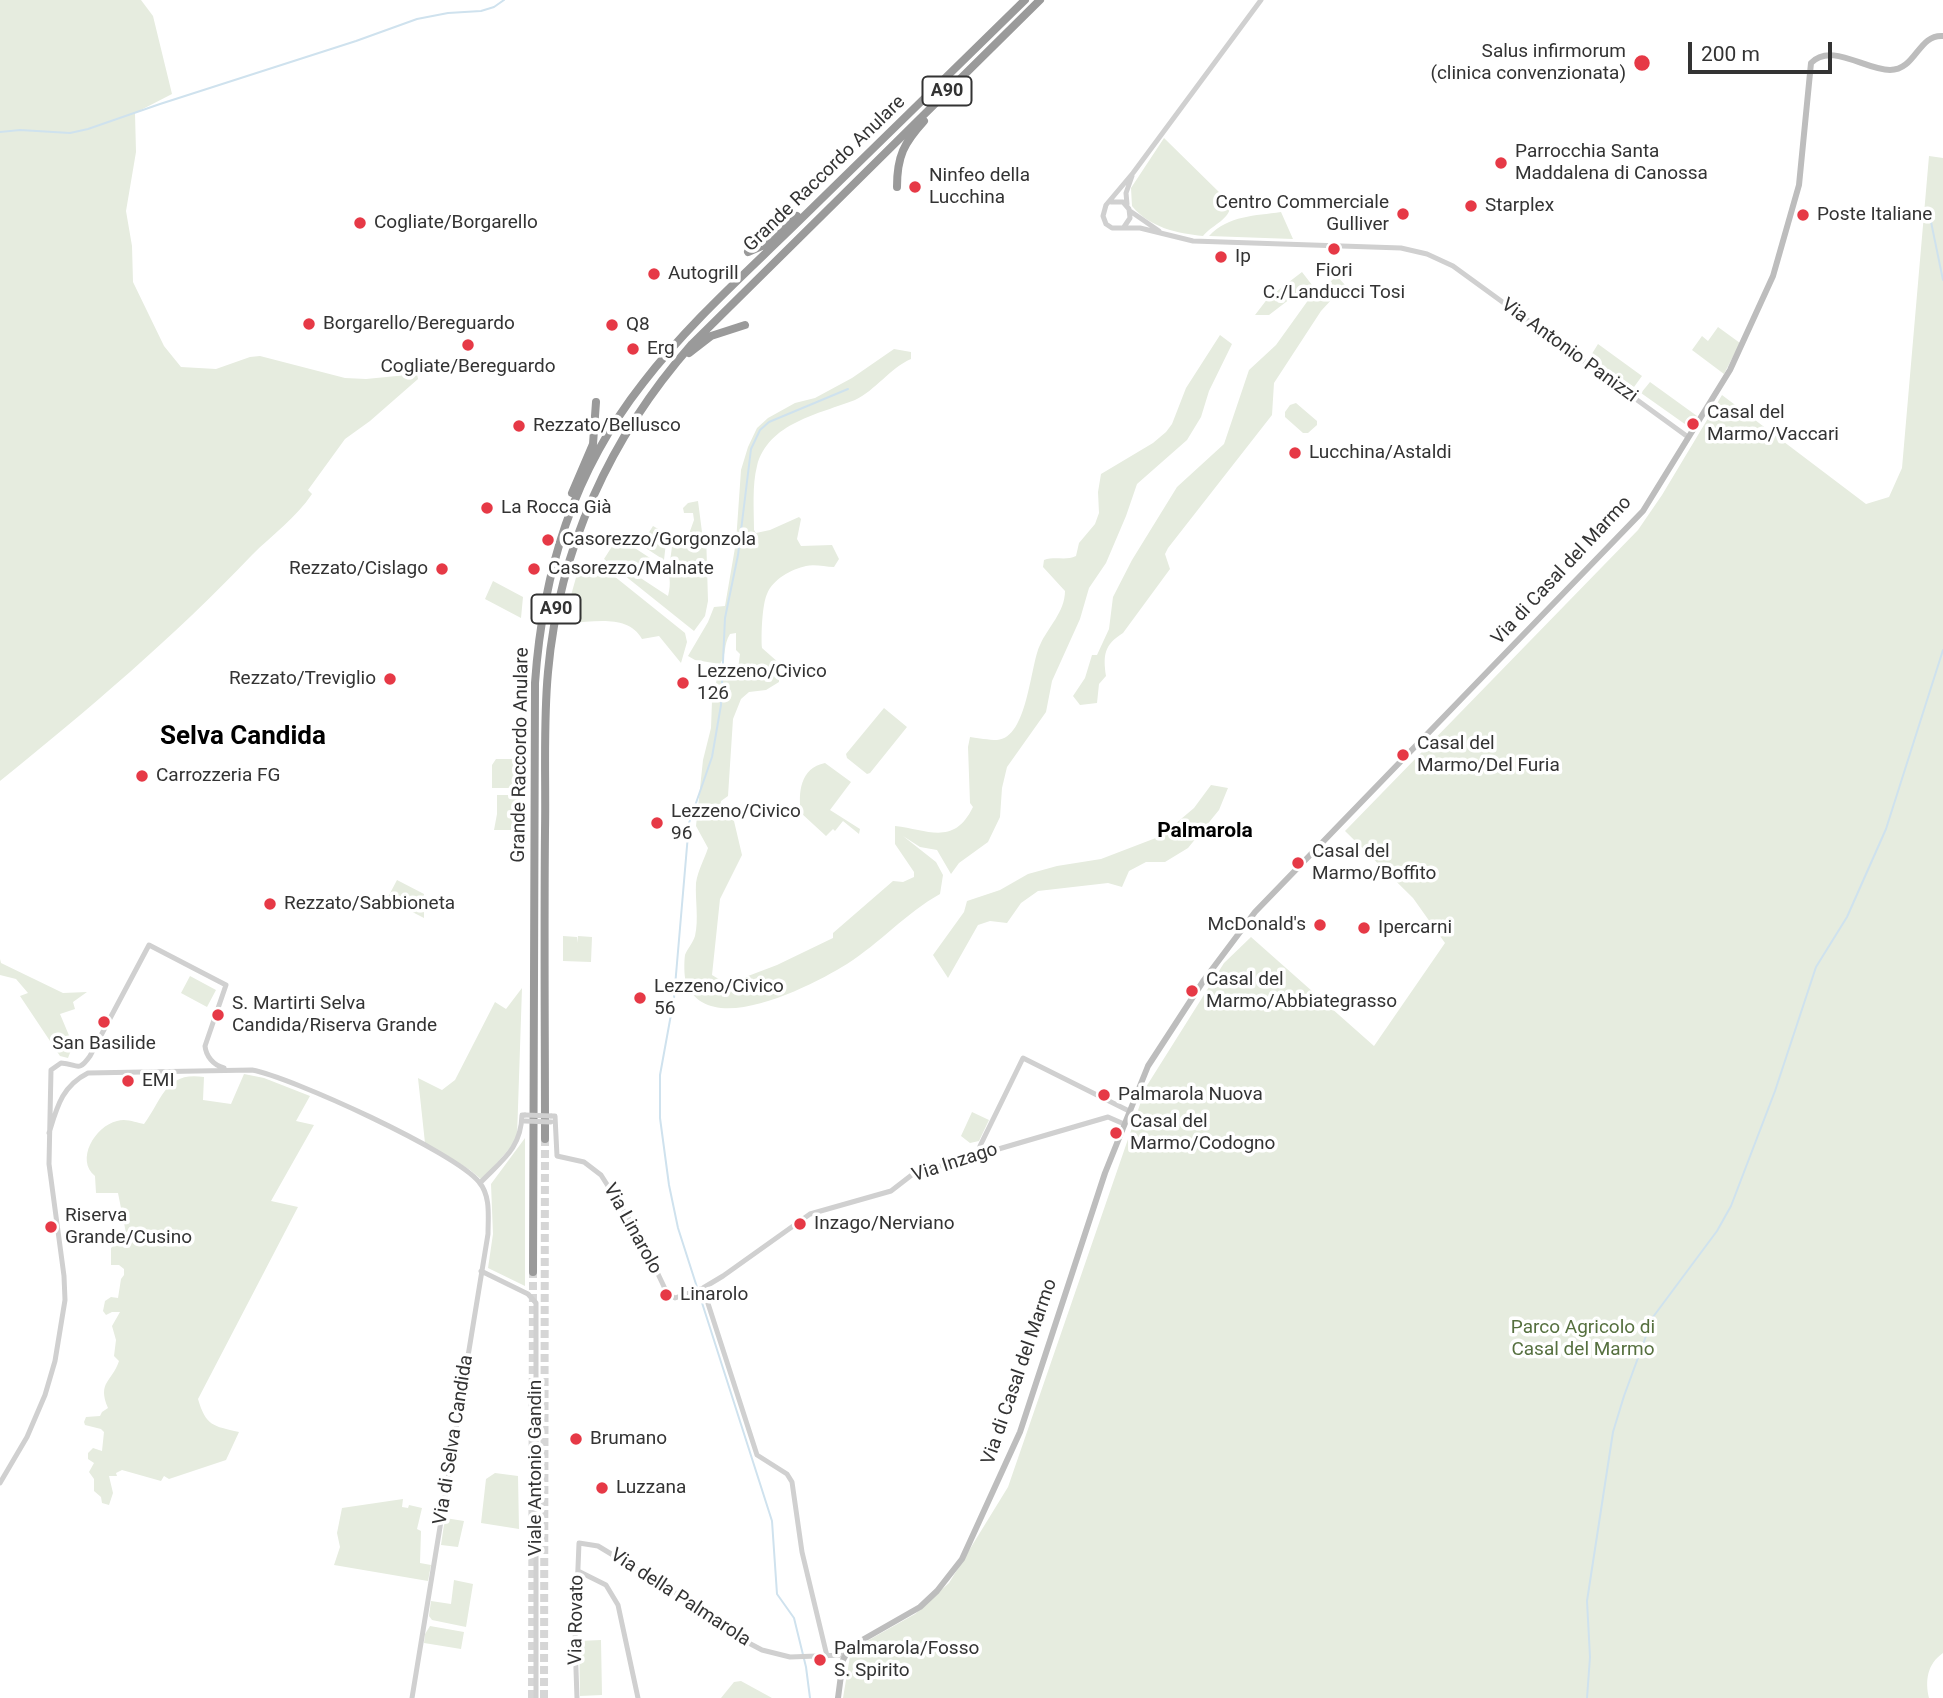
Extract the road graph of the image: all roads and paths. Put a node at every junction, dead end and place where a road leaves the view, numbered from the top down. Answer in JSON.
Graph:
{"nodes":[{"id":1,"x":1025,"y":0,"type":"edge"},
{"id":2,"x":1040,"y":0,"type":"edge"},
{"id":3,"x":1261,"y":0,"type":"edge"},
{"id":4,"x":1943,"y":36,"type":"edge"},
{"id":5,"x":958,"y":80,"type":"junction"},
{"id":6,"x":1133,"y":173,"type":"junction"},
{"id":7,"x":897,"y":187,"type":"dead end"},
{"id":8,"x":1108,"y":204,"type":"junction"},
{"id":9,"x":813,"y":208,"type":"junction"},
{"id":10,"x":1129,"y":209,"type":"junction"},
{"id":11,"x":1123,"y":228,"type":"junction"},
{"id":12,"x":1165,"y":234,"type":"junction"},
{"id":13,"x":748,"y":252,"type":"dead end"},
{"id":14,"x":745,"y":326,"type":"dead end"},
{"id":15,"x":670,"y":368,"type":"junction"},
{"id":16,"x":596,"y":402,"type":"dead end"},
{"id":17,"x":1688,"y":437,"type":"junction"},
{"id":18,"x":568,"y":516,"type":"junction"},
{"id":19,"x":234,"y":1070,"type":"junction"},
{"id":20,"x":1129,"y":1111,"type":"junction"},
{"id":21,"x":1124,"y":1124,"type":"junction"},
{"id":22,"x":49,"y":1133,"type":"junction"},
{"id":23,"x":545,"y":1139,"type":"tunnel mouth"},
{"id":24,"x":978,"y":1155,"type":"junction"},
{"id":25,"x":480,"y":1183,"type":"junction"},
{"id":26,"x":481,"y":1270,"type":"junction"},
{"id":27,"x":533,"y":1272,"type":"tunnel mouth"},
{"id":28,"x":703,"y":1288,"type":"junction"},
{"id":29,"x":0,"y":1483,"type":"edge"},
{"id":30,"x":598,"y":1546,"type":"joint"},
{"id":31,"x":578,"y":1571,"type":"junction"},
{"id":32,"x":845,"y":1655,"type":"junction"},
{"id":33,"x":827,"y":1656,"type":"junction"},
{"id":34,"x":412,"y":1698,"type":"edge"},
{"id":35,"x":536,"y":1698,"type":"edge"},
{"id":36,"x":577,"y":1698,"type":"edge"},
{"id":37,"x":638,"y":1698,"type":"edge"},
{"id":38,"x":838,"y":1698,"type":"edge"}],
"edges":[{"from":1,"to":9,"type":"highway","name":"Grande Raccordo Anulare","number":"A90"},
{"from":2,"to":5,"type":"highway","name":"Grande Raccordo Anulare","number":"A90"},
{"from":3,"to":6,"type":"street"},
{"from":4,"to":17,"type":"main road","name":"Via di Casal del Marmo"},
{"from":5,"to":7,"type":"highway"},
{"from":5,"to":15,"type":"highway","name":"Grande Raccordo Anulare","number":"A90"},
{"from":6,"to":8,"type":"street"},
{"from":6,"to":10,"type":"street"},
{"from":8,"to":10,"type":"street"},
{"from":8,"to":11,"type":"street"},
{"from":9,"to":13,"type":"highway"},
{"from":9,"to":18,"type":"highway","name":"Grande Raccordo Anulare","number":"A90"},
{"from":10,"to":11,"type":"street"},
{"from":10,"to":12,"type":"street"},
{"from":11,"to":12,"type":"street","name":"Via Antonio Panizzi"},
{"from":12,"to":17,"type":"street","name":"Via Antonio Panizzi"},
{"from":14,"to":15,"type":"highway"},
{"from":15,"to":23,"type":"highway","name":"Grande Raccordo Anulare","number":"A90"},
{"from":16,"to":18,"type":"highway"},
{"from":17,"to":20,"type":"main road","name":"Via di Casal del Marmo"},
{"from":18,"to":27,"type":"highway","name":"Grande Raccordo Anulare","number":"A90"},
{"from":19,"to":22,"type":"street"},
{"from":19,"to":22,"type":"street"},
{"from":19,"to":25,"type":"street"},
{"from":20,"to":21,"type":"main road","name":"Via di Casal del Marmo"},
{"from":20,"to":24,"type":"street"},
{"from":21,"to":24,"type":"street","name":"Via Inzago"},
{"from":21,"to":32,"type":"main road","name":"Via di Casal del Marmo"},
{"from":22,"to":29,"type":"street"},
{"from":24,"to":28,"type":"street","name":"Via Inzago"},
{"from":25,"to":26,"type":"street","name":"Via di Selva Candida"},
{"from":25,"to":28,"type":"street","name":"Via Linarolo","bridge":true},
{"from":26,"to":34,"type":"street","name":"Via di Selva Candida"},
{"from":26,"to":35,"type":"street","name":"Viale Antonio Gandin"},
{"from":28,"to":33,"type":"street"},
{"from":30,"to":31,"type":"street","name":"Via Rovato"},
{"from":30,"to":33,"type":"street","name":"Via della Palmarola"},
{"from":31,"to":36,"type":"street","name":"Via Rovato"},
{"from":31,"to":37,"type":"street"},
{"from":32,"to":33,"type":"street","name":"Via della Palmarola"},
{"from":32,"to":38,"type":"main road"}]}
